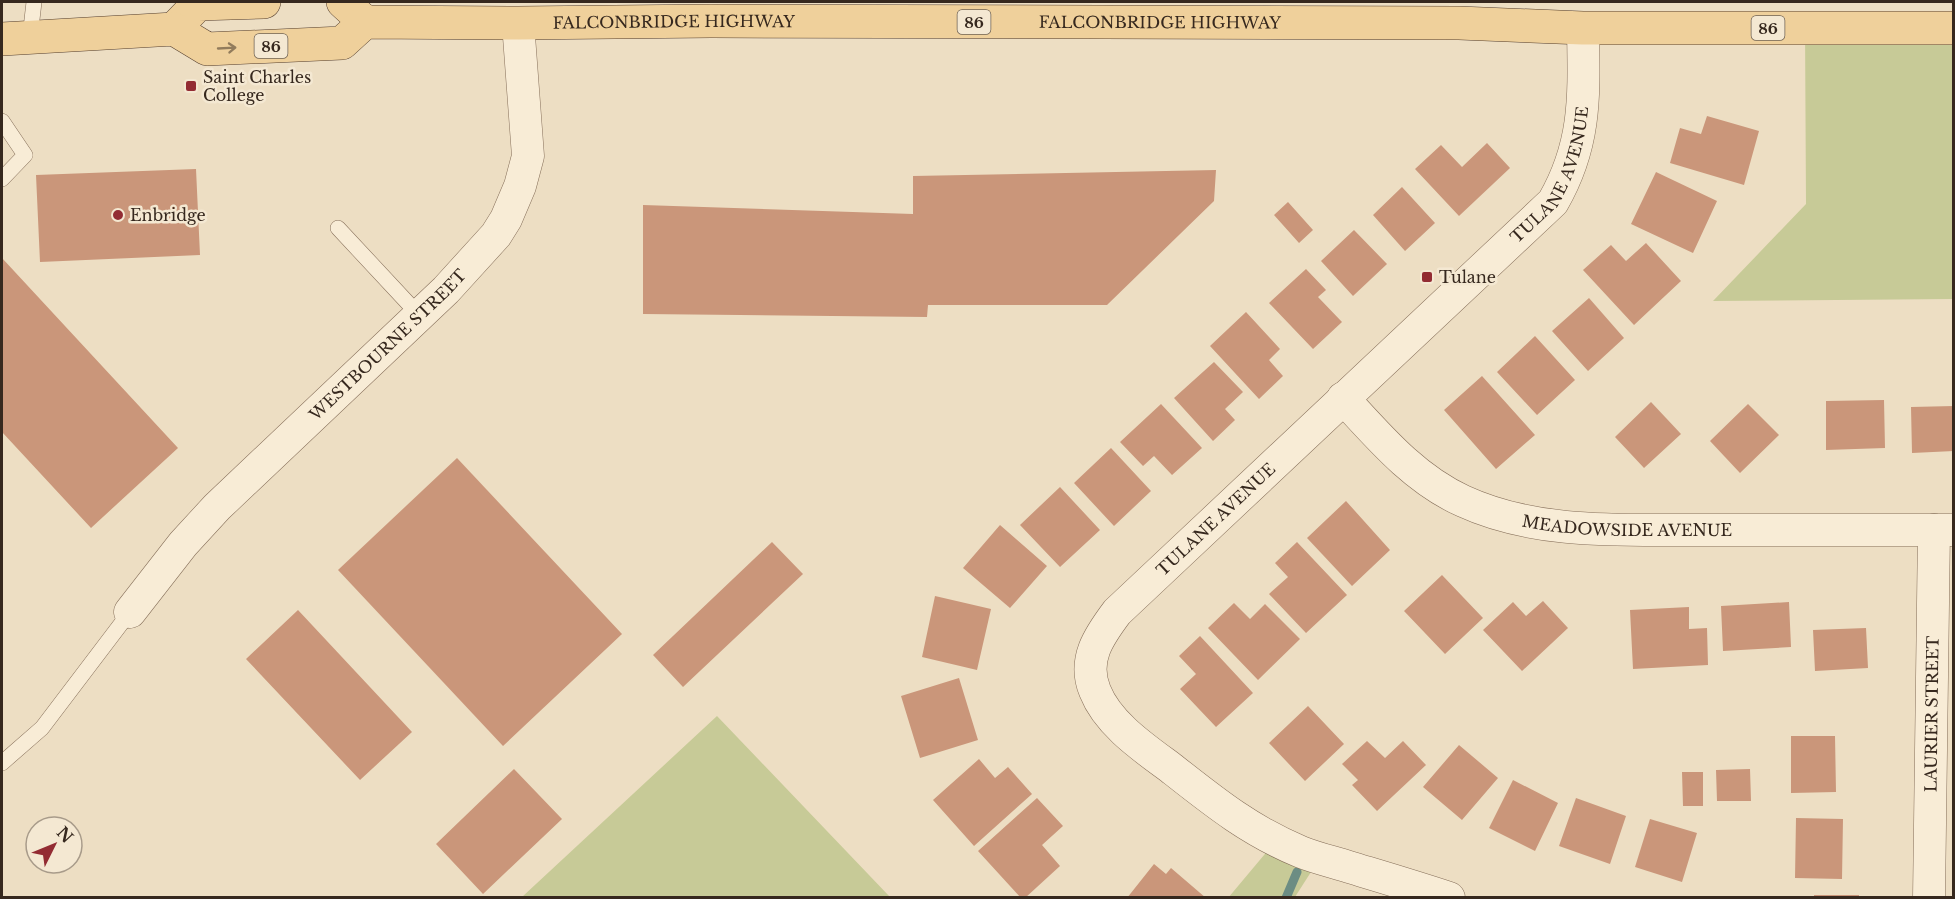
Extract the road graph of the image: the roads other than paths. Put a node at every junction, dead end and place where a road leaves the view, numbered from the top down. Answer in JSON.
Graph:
{"nodes":[{"id":1,"x":34,"y":2,"type":"edge"},
{"id":2,"x":264,"y":2,"type":"edge"},
{"id":3,"x":711,"y":11,"type":"edge"},
{"id":4,"x":354,"y":12,"type":"edge"},
{"id":5,"x":518,"y":23,"type":"junction"},
{"id":6,"x":1583,"y":28,"type":"junction"},
{"id":7,"x":1953,"y":28,"type":"edge"},
{"id":8,"x":174,"y":29,"type":"junction"},
{"id":9,"x":16,"y":38,"type":"edge"},
{"id":10,"x":2,"y":121,"type":"edge"},
{"id":11,"x":2,"y":179,"type":"edge"},
{"id":12,"x":338,"y":228,"type":"dead end"},
{"id":13,"x":420,"y":316,"type":"junction"},
{"id":14,"x":1343,"y":399,"type":"junction"},
{"id":15,"x":1944,"y":530,"type":"edge"},
{"id":16,"x":130,"y":612,"type":"joint"},
{"id":17,"x":2,"y":763,"type":"edge"},
{"id":18,"x":1449,"y":897,"type":"edge"},
{"id":19,"x":1929,"y":897,"type":"edge"}],
"edges":[{"from":1,"to":9,"type":"lane"},
{"from":2,"to":8,"type":"main road"},
{"from":3,"to":5,"type":"main road","name":"FALCONBRIDGE HIGHWAY","number":"86"},
{"from":3,"to":6,"type":"main road","name":"FALCONBRIDGE HIGHWAY","number":"86"},
{"from":4,"to":5,"type":"main road","name":"FALCONBRIDGE HIGHWAY","number":"86"},
{"from":8,"to":4,"type":"main road","name":"FALCONBRIDGE HIGHWAY","number":"86","one_way":true},
{"from":5,"to":13,"type":"street","name":"WESTBOURNE STREET"},
{"from":6,"to":7,"type":"main road","name":"FALCONBRIDGE HIGHWAY","number":"86"},
{"from":6,"to":14,"type":"street","name":"TULANE AVENUE"},
{"from":8,"to":9,"type":"main road"},
{"from":10,"to":11,"type":"lane"},
{"from":12,"to":13,"type":"lane"},
{"from":13,"to":16,"type":"street","name":"WESTBOURNE STREET"},
{"from":14,"to":15,"type":"street","name":"MEADOWSIDE AVENUE"},
{"from":14,"to":18,"type":"street","name":"TULANE AVENUE"},
{"from":15,"to":19,"type":"street","name":"LAURIER STREET"},
{"from":16,"to":17,"type":"lane"}]}
